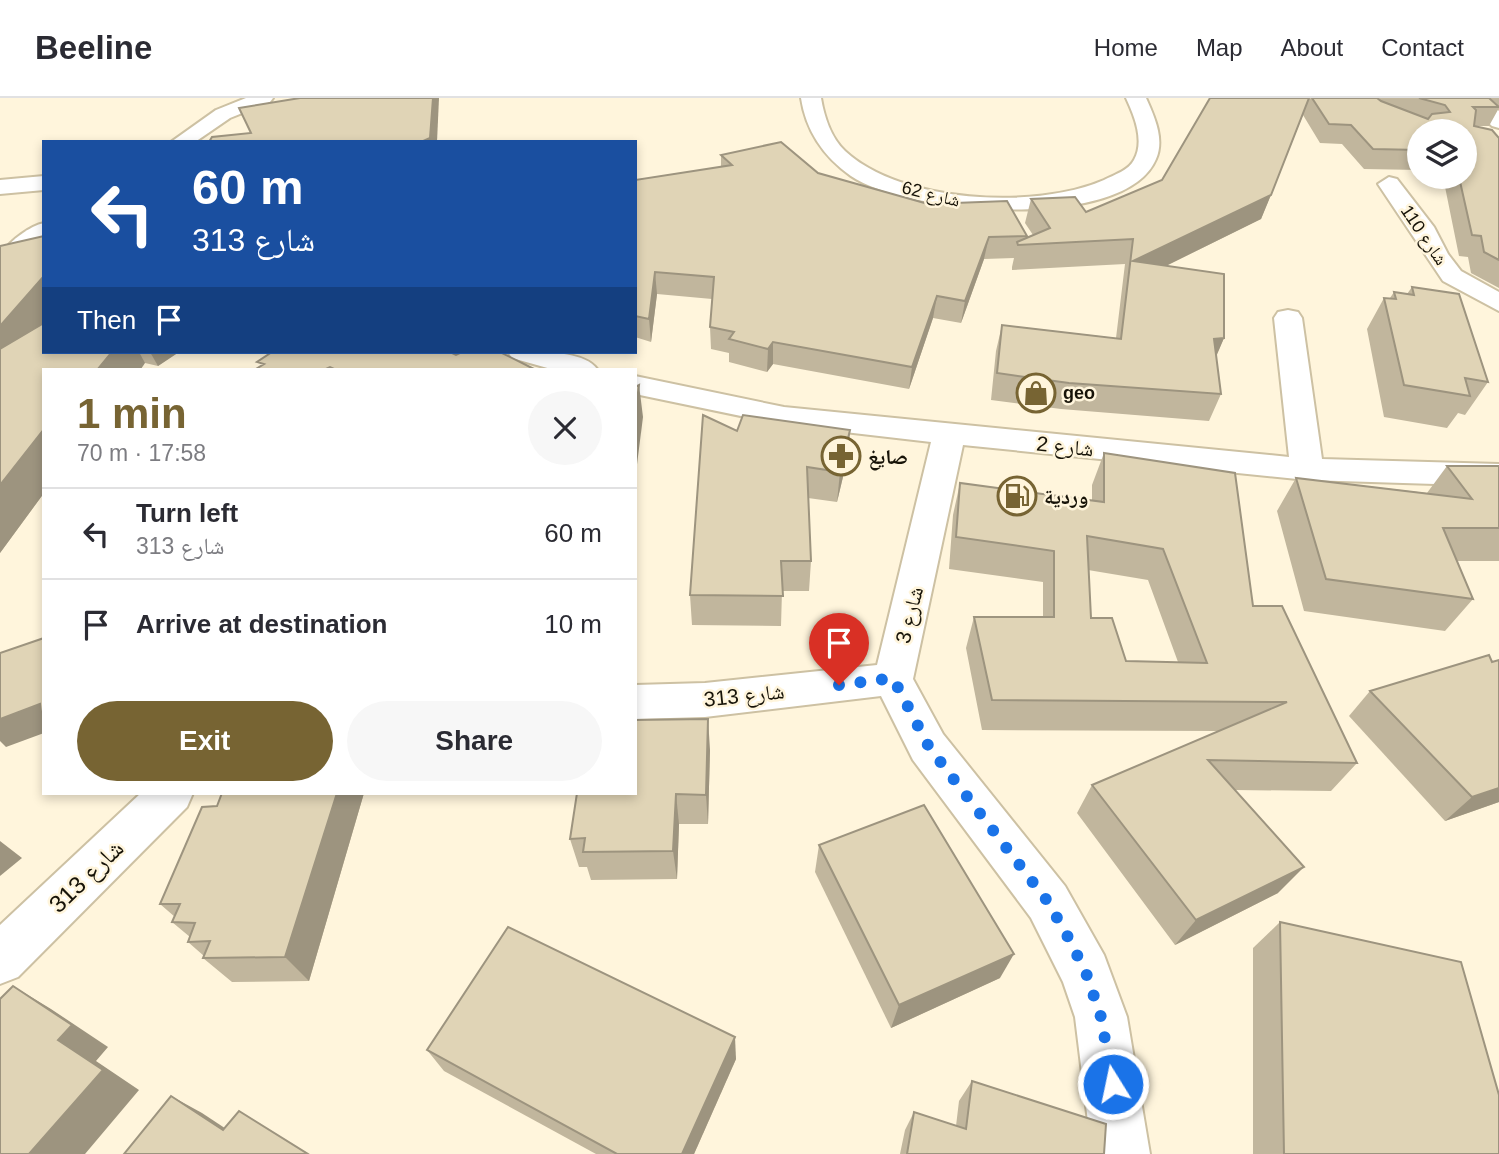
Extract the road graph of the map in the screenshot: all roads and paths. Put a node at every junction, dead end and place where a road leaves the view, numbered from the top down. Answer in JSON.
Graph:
{"nodes":[{"id":1,"x":263,"y":98,"type":"edge"},
{"id":2,"x":811,"y":98,"type":"edge"},
{"id":3,"x":1136,"y":98,"type":"edge"},
{"id":4,"x":1472,"y":98,"type":"edge"},
{"id":5,"x":1499,"y":122,"type":"edge"},
{"id":6,"x":184,"y":140,"type":"edge"},
{"id":7,"x":42,"y":183,"type":"edge"},
{"id":8,"x":1389,"y":184,"type":"dead end"},
{"id":9,"x":0,"y":187,"type":"edge"},
{"id":10,"x":42,"y":231,"type":"edge"},
{"id":11,"x":42,"y":250,"type":"edge"},
{"id":12,"x":7,"y":253,"type":"edge"},
{"id":13,"x":1499,"y":303,"type":"edge"},
{"id":14,"x":1288,"y":318,"type":"dead end"},
{"id":15,"x":529,"y":354,"type":"edge"},
{"id":16,"x":578,"y":368,"type":"edge"},
{"id":17,"x":637,"y":385,"type":"edge"},
{"id":18,"x":948,"y":434,"type":"junction"},
{"id":19,"x":1307,"y":469,"type":"junction"},
{"id":20,"x":1499,"y":475,"type":"edge"},
{"id":21,"x":893,"y":678,"type":"junction"},
{"id":22,"x":637,"y":702,"type":"edge"},
{"id":23,"x":169,"y":795,"type":"edge"},
{"id":24,"x":0,"y":958,"type":"edge"},
{"id":25,"x":1121,"y":1154,"type":"edge"}],
"edges":[{"from":1,"to":6,"type":"street"},
{"from":2,"to":3,"type":"street","name":"شارع 62"},
{"from":4,"to":5,"type":"street"},
{"from":7,"to":9,"type":"street"},
{"from":8,"to":13,"type":"street","name":"شارع 110"},
{"from":10,"to":12,"type":"street"},
{"from":11,"to":12,"type":"street"},
{"from":14,"to":19,"type":"street"},
{"from":15,"to":16,"type":"street"},
{"from":17,"to":18,"type":"street","name":"شارع 2"},
{"from":18,"to":19,"type":"street","name":"شارع 2"},
{"from":18,"to":21,"type":"street","name":"شارع 3"},
{"from":19,"to":20,"type":"street","name":"شارع 2"},
{"from":21,"to":22,"type":"street","name":"شارع 313"},
{"from":21,"to":25,"type":"street"},
{"from":23,"to":24,"type":"street","name":"شارع 313"}]}
